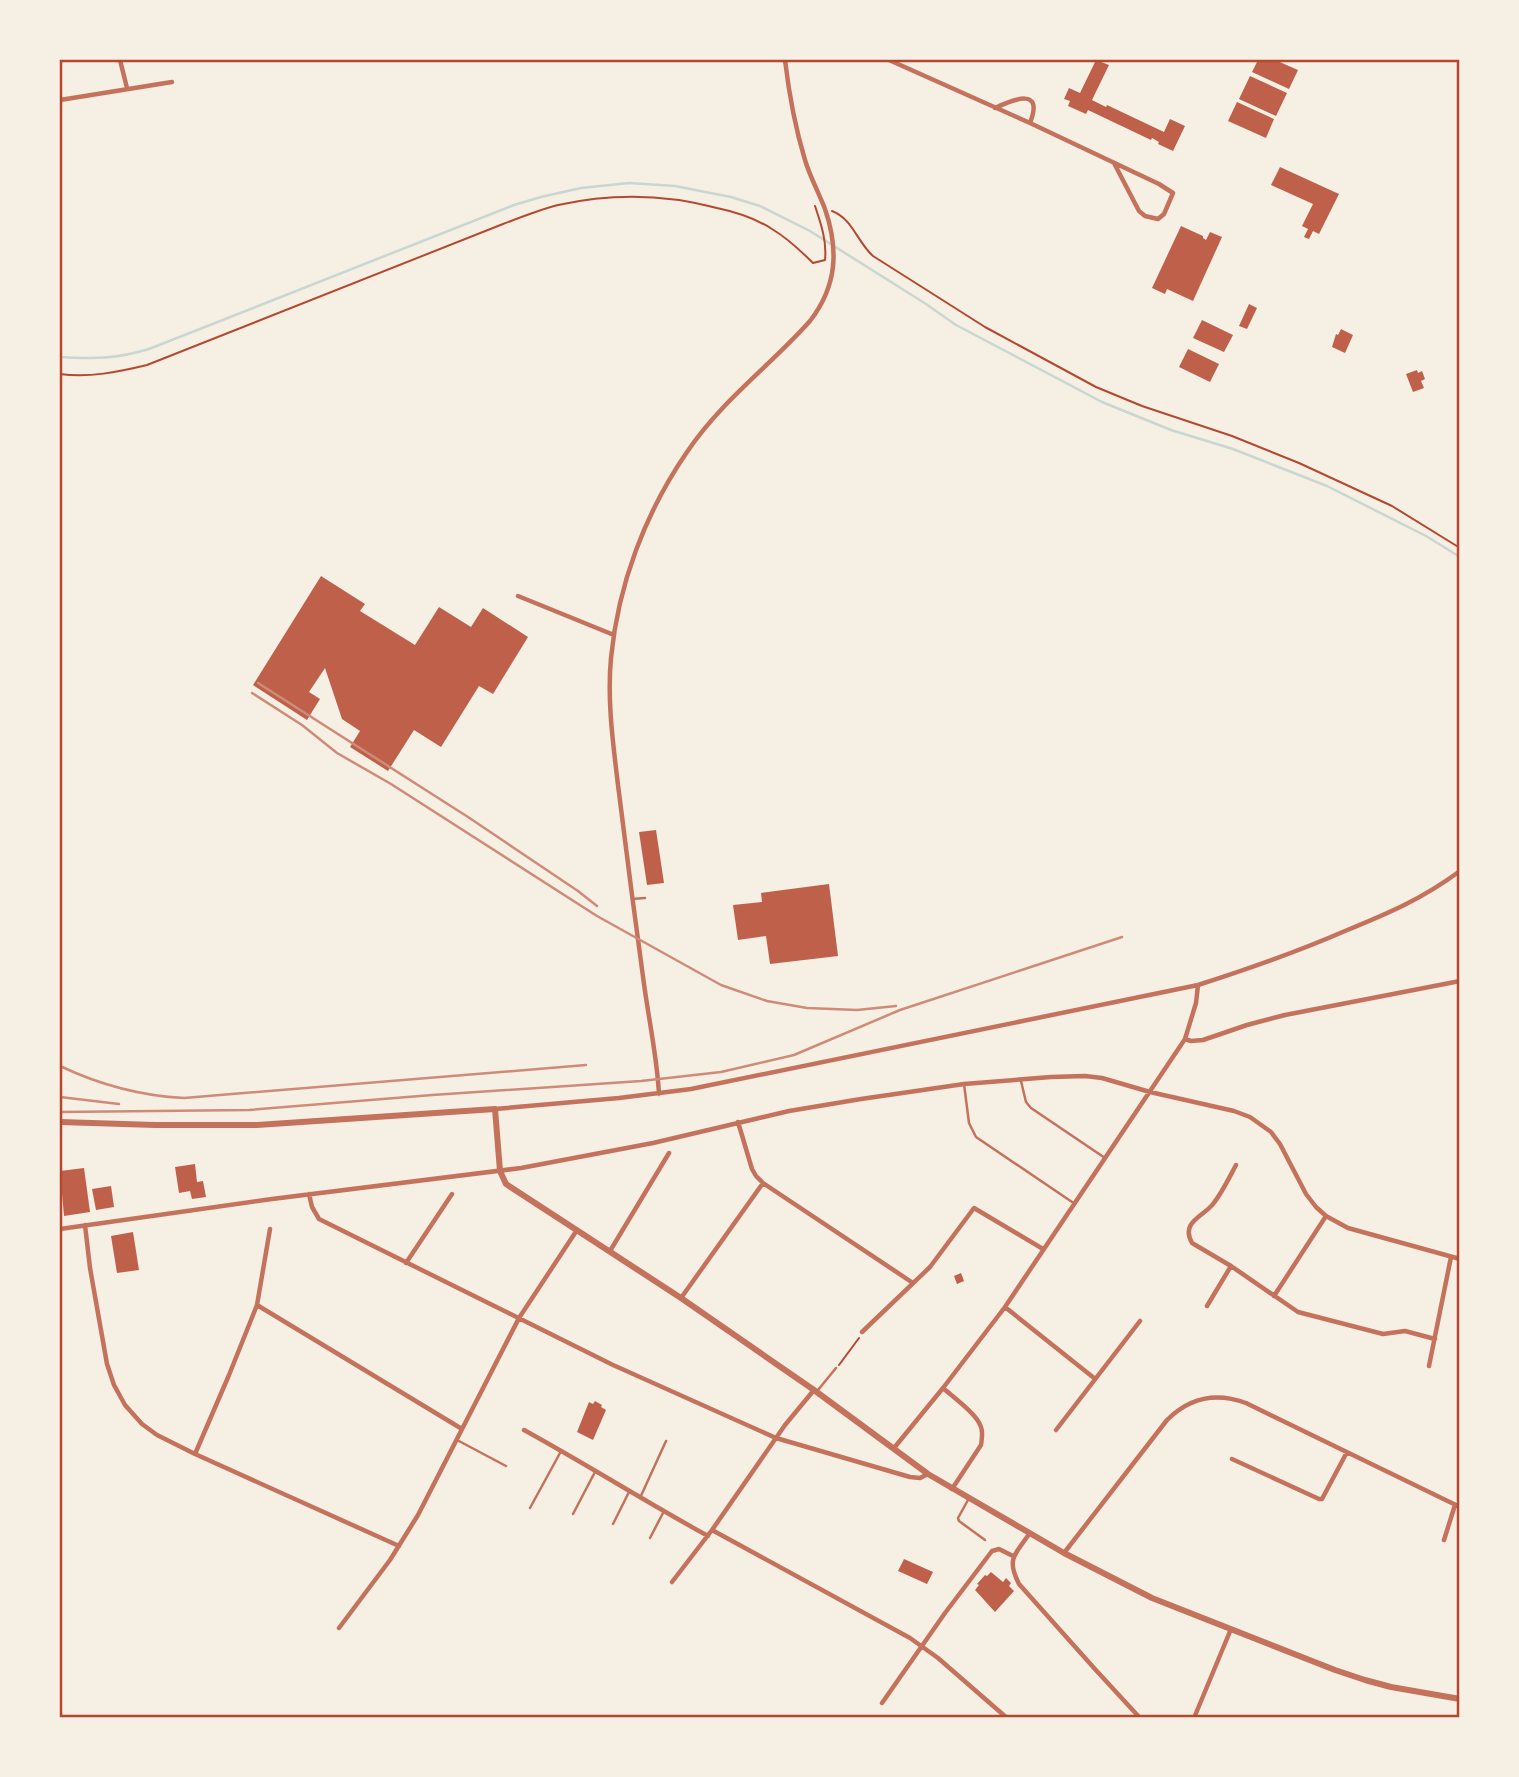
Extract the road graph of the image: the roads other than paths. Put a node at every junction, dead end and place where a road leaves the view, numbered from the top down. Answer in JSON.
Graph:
{"nodes":[{"id":1,"x":120,"y":60,"type":"edge"},
{"id":2,"x":785,"y":60,"type":"edge"},
{"id":3,"x":889,"y":60,"type":"edge"},
{"id":4,"x":172,"y":82,"type":"dead end"},
{"id":5,"x":127,"y":88,"type":"junction"},
{"id":6,"x":60,"y":100,"type":"edge"},
{"id":7,"x":995,"y":108,"type":"junction"},
{"id":8,"x":1030,"y":123,"type":"junction"},
{"id":9,"x":1114,"y":163,"type":"junction"},
{"id":10,"x":518,"y":596,"type":"dead end"},
{"id":11,"x":614,"y":635,"type":"junction"},
{"id":12,"x":1460,"y":871,"type":"edge"},
{"id":13,"x":645,"y":898,"type":"dead end"},
{"id":14,"x":632,"y":899,"type":"junction"},
{"id":15,"x":1460,"y":981,"type":"edge"},
{"id":16,"x":1198,"y":985,"type":"junction"},
{"id":17,"x":1185,"y":1039,"type":"junction"},
{"id":18,"x":1021,"y":1079,"type":"junction"},
{"id":19,"x":964,"y":1084,"type":"junction"},
{"id":20,"x":1150,"y":1091,"type":"junction"},
{"id":21,"x":659,"y":1094,"type":"junction"},
{"id":22,"x":495,"y":1109,"type":"junction"},
{"id":23,"x":60,"y":1122,"type":"edge"},
{"id":24,"x":738,"y":1122,"type":"junction"},
{"id":25,"x":669,"y":1153,"type":"dead end"},
{"id":26,"x":1105,"y":1158,"type":"junction"},
{"id":27,"x":1236,"y":1165,"type":"dead end"},
{"id":28,"x":500,"y":1171,"type":"junction"},
{"id":29,"x":763,"y":1183,"type":"junction"},
{"id":30,"x":310,"y":1194,"type":"junction"},
{"id":31,"x":453,"y":1194,"type":"dead end"},
{"id":32,"x":1075,"y":1204,"type":"junction"},
{"id":33,"x":1326,"y":1216,"type":"junction"},
{"id":34,"x":85,"y":1225,"type":"junction"},
{"id":35,"x":60,"y":1229,"type":"edge"},
{"id":36,"x":270,"y":1229,"type":"dead end"},
{"id":37,"x":577,"y":1230,"type":"junction"},
{"id":38,"x":1043,"y":1250,"type":"junction"},
{"id":39,"x":610,"y":1251,"type":"junction"},
{"id":40,"x":1451,"y":1256,"type":"junction"},
{"id":41,"x":1460,"y":1259,"type":"edge"},
{"id":42,"x":406,"y":1263,"type":"junction"},
{"id":43,"x":1231,"y":1266,"type":"junction"},
{"id":44,"x":913,"y":1283,"type":"junction"},
{"id":45,"x":1274,"y":1296,"type":"junction"},
{"id":46,"x":681,"y":1297,"type":"junction"},
{"id":47,"x":257,"y":1305,"type":"junction"},
{"id":48,"x":1207,"y":1306,"type":"dead end"},
{"id":49,"x":1005,"y":1307,"type":"junction"},
{"id":50,"x":519,"y":1318,"type":"junction"},
{"id":51,"x":1140,"y":1321,"type":"dead end"},
{"id":52,"x":862,"y":1332,"type":"road end"},
{"id":53,"x":1435,"y":1339,"type":"junction"},
{"id":54,"x":1429,"y":1366,"type":"dead end"},
{"id":55,"x":836,"y":1368,"type":"road end"},
{"id":56,"x":1094,"y":1378,"type":"junction"},
{"id":57,"x":943,"y":1388,"type":"junction"},
{"id":58,"x":815,"y":1391,"type":"junction"},
{"id":59,"x":462,"y":1429,"type":"junction"},
{"id":60,"x":524,"y":1430,"type":"dead end"},
{"id":61,"x":1056,"y":1430,"type":"dead end"},
{"id":62,"x":776,"y":1438,"type":"junction"},
{"id":63,"x":457,"y":1440,"type":"junction"},
{"id":64,"x":666,"y":1441,"type":"dead end"},
{"id":65,"x":894,"y":1448,"type":"junction"},
{"id":66,"x":561,"y":1451,"type":"junction"},
{"id":67,"x":1347,"y":1452,"type":"junction"},
{"id":68,"x":195,"y":1454,"type":"junction"},
{"id":69,"x":1233,"y":1459,"type":"dead end"},
{"id":70,"x":506,"y":1466,"type":"dead end"},
{"id":71,"x":596,"y":1470,"type":"junction"},
{"id":72,"x":928,"y":1474,"type":"junction"},
{"id":73,"x":952,"y":1489,"type":"junction"},
{"id":74,"x":629,"y":1492,"type":"junction"},
{"id":75,"x":640,"y":1498,"type":"junction"},
{"id":76,"x":969,"y":1499,"type":"junction"},
{"id":77,"x":1457,"y":1506,"type":"edge"},
{"id":78,"x":530,"y":1508,"type":"dead end"},
{"id":79,"x":663,"y":1512,"type":"junction"},
{"id":80,"x":573,"y":1514,"type":"dead end"},
{"id":81,"x":613,"y":1524,"type":"dead end"},
{"id":82,"x":712,"y":1530,"type":"junction"},
{"id":83,"x":1030,"y":1533,"type":"junction"},
{"id":84,"x":708,"y":1536,"type":"junction"},
{"id":85,"x":650,"y":1538,"type":"dead end"},
{"id":86,"x":985,"y":1540,"type":"dead end"},
{"id":87,"x":1444,"y":1540,"type":"dead end"},
{"id":88,"x":399,"y":1546,"type":"junction"},
{"id":89,"x":1064,"y":1553,"type":"junction"},
{"id":90,"x":1013,"y":1556,"type":"junction"},
{"id":91,"x":672,"y":1582,"type":"dead end"},
{"id":92,"x":339,"y":1628,"type":"dead end"},
{"id":93,"x":1231,"y":1629,"type":"junction"},
{"id":94,"x":922,"y":1646,"type":"junction"},
{"id":95,"x":1460,"y":1699,"type":"edge"},
{"id":96,"x":882,"y":1703,"type":"dead end"},
{"id":97,"x":1007,"y":1717,"type":"edge"},
{"id":98,"x":1140,"y":1717,"type":"edge"},
{"id":99,"x":1194,"y":1717,"type":"edge"}],
"edges":[{"from":1,"to":5,"type":"street"},
{"from":2,"to":11,"type":"street"},
{"from":3,"to":7,"type":"street"},
{"from":4,"to":5,"type":"street"},
{"from":5,"to":6,"type":"street"},
{"from":7,"to":8,"type":"street"},
{"from":7,"to":8,"type":"street"},
{"from":8,"to":9,"type":"street"},
{"from":9,"to":9,"type":"street"},
{"from":10,"to":11,"type":"street"},
{"from":11,"to":14,"type":"street"},
{"from":12,"to":16,"type":"street"},
{"from":13,"to":14,"type":"lane"},
{"from":14,"to":21,"type":"street"},
{"from":15,"to":17,"type":"street"},
{"from":16,"to":17,"type":"street"},
{"from":16,"to":21,"type":"street"},
{"from":17,"to":20,"type":"street"},
{"from":18,"to":19,"type":"street"},
{"from":18,"to":20,"type":"street"},
{"from":18,"to":26,"type":"lane"},
{"from":19,"to":24,"type":"street"},
{"from":19,"to":32,"type":"lane"},
{"from":20,"to":26,"type":"street"},
{"from":20,"to":33,"type":"street"},
{"from":21,"to":22,"type":"street"},
{"from":22,"to":23,"type":"street"},
{"from":22,"to":28,"type":"street"},
{"from":24,"to":28,"type":"street"},
{"from":24,"to":29,"type":"street"},
{"from":25,"to":39,"type":"street"},
{"from":26,"to":32,"type":"street"},
{"from":27,"to":43,"type":"street"},
{"from":28,"to":30,"type":"street"},
{"from":28,"to":37,"type":"street"},
{"from":29,"to":44,"type":"street"},
{"from":29,"to":46,"type":"street"},
{"from":30,"to":34,"type":"street"},
{"from":30,"to":42,"type":"street"},
{"from":31,"to":42,"type":"street"},
{"from":32,"to":38,"type":"street"},
{"from":33,"to":40,"type":"street"},
{"from":33,"to":45,"type":"street"},
{"from":34,"to":35,"type":"street"},
{"from":34,"to":68,"type":"street"},
{"from":36,"to":47,"type":"street"},
{"from":37,"to":39,"type":"street"},
{"from":37,"to":50,"type":"street"},
{"from":38,"to":44,"type":"street"},
{"from":38,"to":49,"type":"street"},
{"from":39,"to":46,"type":"street"},
{"from":40,"to":41,"type":"street"},
{"from":40,"to":53,"type":"street"},
{"from":42,"to":50,"type":"street"},
{"from":43,"to":45,"type":"street"},
{"from":43,"to":48,"type":"street"},
{"from":44,"to":52,"type":"street"},
{"from":45,"to":53,"type":"street"},
{"from":46,"to":58,"type":"street"},
{"from":47,"to":59,"type":"street"},
{"from":47,"to":68,"type":"street"},
{"from":49,"to":56,"type":"street"},
{"from":49,"to":57,"type":"street"},
{"from":50,"to":59,"type":"street"},
{"from":50,"to":62,"type":"street"},
{"from":51,"to":56,"type":"street"},
{"from":53,"to":54,"type":"street"},
{"from":55,"to":58,"type":"lane"},
{"from":56,"to":61,"type":"street"},
{"from":57,"to":65,"type":"street"},
{"from":57,"to":73,"type":"street"},
{"from":58,"to":62,"type":"street"},
{"from":58,"to":65,"type":"street"},
{"from":59,"to":63,"type":"street"},
{"from":60,"to":66,"type":"street"},
{"from":62,"to":72,"type":"street"},
{"from":62,"to":82,"type":"street"},
{"from":63,"to":70,"type":"lane"},
{"from":63,"to":88,"type":"street"},
{"from":64,"to":75,"type":"lane"},
{"from":65,"to":72,"type":"street"},
{"from":66,"to":71,"type":"street"},
{"from":66,"to":78,"type":"lane"},
{"from":67,"to":69,"type":"street"},
{"from":67,"to":77,"type":"street"},
{"from":67,"to":89,"type":"street"},
{"from":68,"to":88,"type":"street"},
{"from":71,"to":74,"type":"street"},
{"from":71,"to":80,"type":"lane"},
{"from":72,"to":73,"type":"street"},
{"from":73,"to":76,"type":"street"},
{"from":74,"to":75,"type":"street"},
{"from":74,"to":81,"type":"lane"},
{"from":75,"to":79,"type":"street"},
{"from":76,"to":83,"type":"street"},
{"from":76,"to":86,"type":"lane"},
{"from":77,"to":87,"type":"street"},
{"from":79,"to":84,"type":"street"},
{"from":79,"to":85,"type":"lane"},
{"from":82,"to":84,"type":"street"},
{"from":82,"to":94,"type":"street"},
{"from":83,"to":89,"type":"street"},
{"from":83,"to":90,"type":"street"},
{"from":84,"to":91,"type":"street"},
{"from":88,"to":92,"type":"street"},
{"from":89,"to":93,"type":"street"},
{"from":90,"to":94,"type":"street"},
{"from":90,"to":98,"type":"street"},
{"from":93,"to":95,"type":"street"},
{"from":93,"to":99,"type":"street"},
{"from":94,"to":96,"type":"street"},
{"from":94,"to":97,"type":"street"}]}
